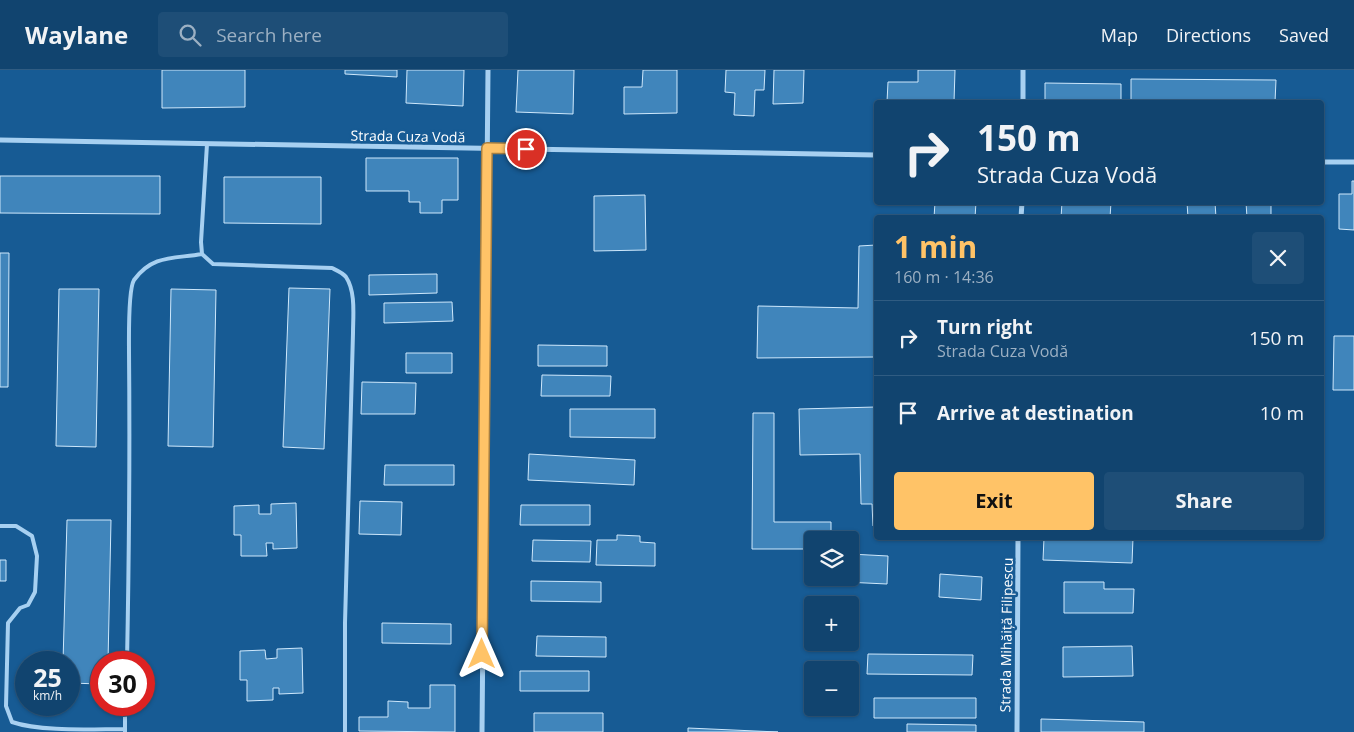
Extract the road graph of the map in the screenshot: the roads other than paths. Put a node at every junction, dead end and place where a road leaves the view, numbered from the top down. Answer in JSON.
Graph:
{"nodes":[{"id":1,"x":488,"y":70,"type":"edge"},
{"id":2,"x":1023,"y":70,"type":"edge"},
{"id":3,"x":1023,"y":100,"type":"edge"},
{"id":4,"x":0,"y":140,"type":"edge"},
{"id":5,"x":207,"y":144,"type":"junction"},
{"id":6,"x":487,"y":148,"type":"junction"},
{"id":7,"x":874,"y":155,"type":"edge"},
{"id":8,"x":1324,"y":162,"type":"edge"},
{"id":9,"x":1354,"y":162,"type":"edge"},
{"id":10,"x":202,"y":254,"type":"junction"},
{"id":11,"x":0,"y":526,"type":"edge"},
{"id":12,"x":1018,"y":540,"type":"edge"},
{"id":13,"x":127,"y":651,"type":"edge"},
{"id":14,"x":126,"y":716,"type":"edge"},
{"id":15,"x":125,"y":730,"type":"edge"},
{"id":16,"x":345,"y":732,"type":"edge"},
{"id":17,"x":482,"y":732,"type":"edge"},
{"id":18,"x":1016,"y":732,"type":"edge"}],
"edges":[{"from":1,"to":6,"type":"street"},
{"from":2,"to":3,"type":"street"},
{"from":4,"to":5,"type":"street","name":"Strada Cuza Vodă"},
{"from":5,"to":6,"type":"street","name":"Strada Cuza Vodă"},
{"from":5,"to":10,"type":"lane"},
{"from":6,"to":7,"type":"street","name":"Strada Cuza Vodă"},
{"from":6,"to":17,"type":"street"},
{"from":8,"to":9,"type":"street"},
{"from":10,"to":13,"type":"lane"},
{"from":10,"to":16,"type":"lane"},
{"from":11,"to":15,"type":"lane"},
{"from":12,"to":18,"type":"street","name":"Strada Mihăiță Filipescu"},
{"from":14,"to":15,"type":"lane"}]}
